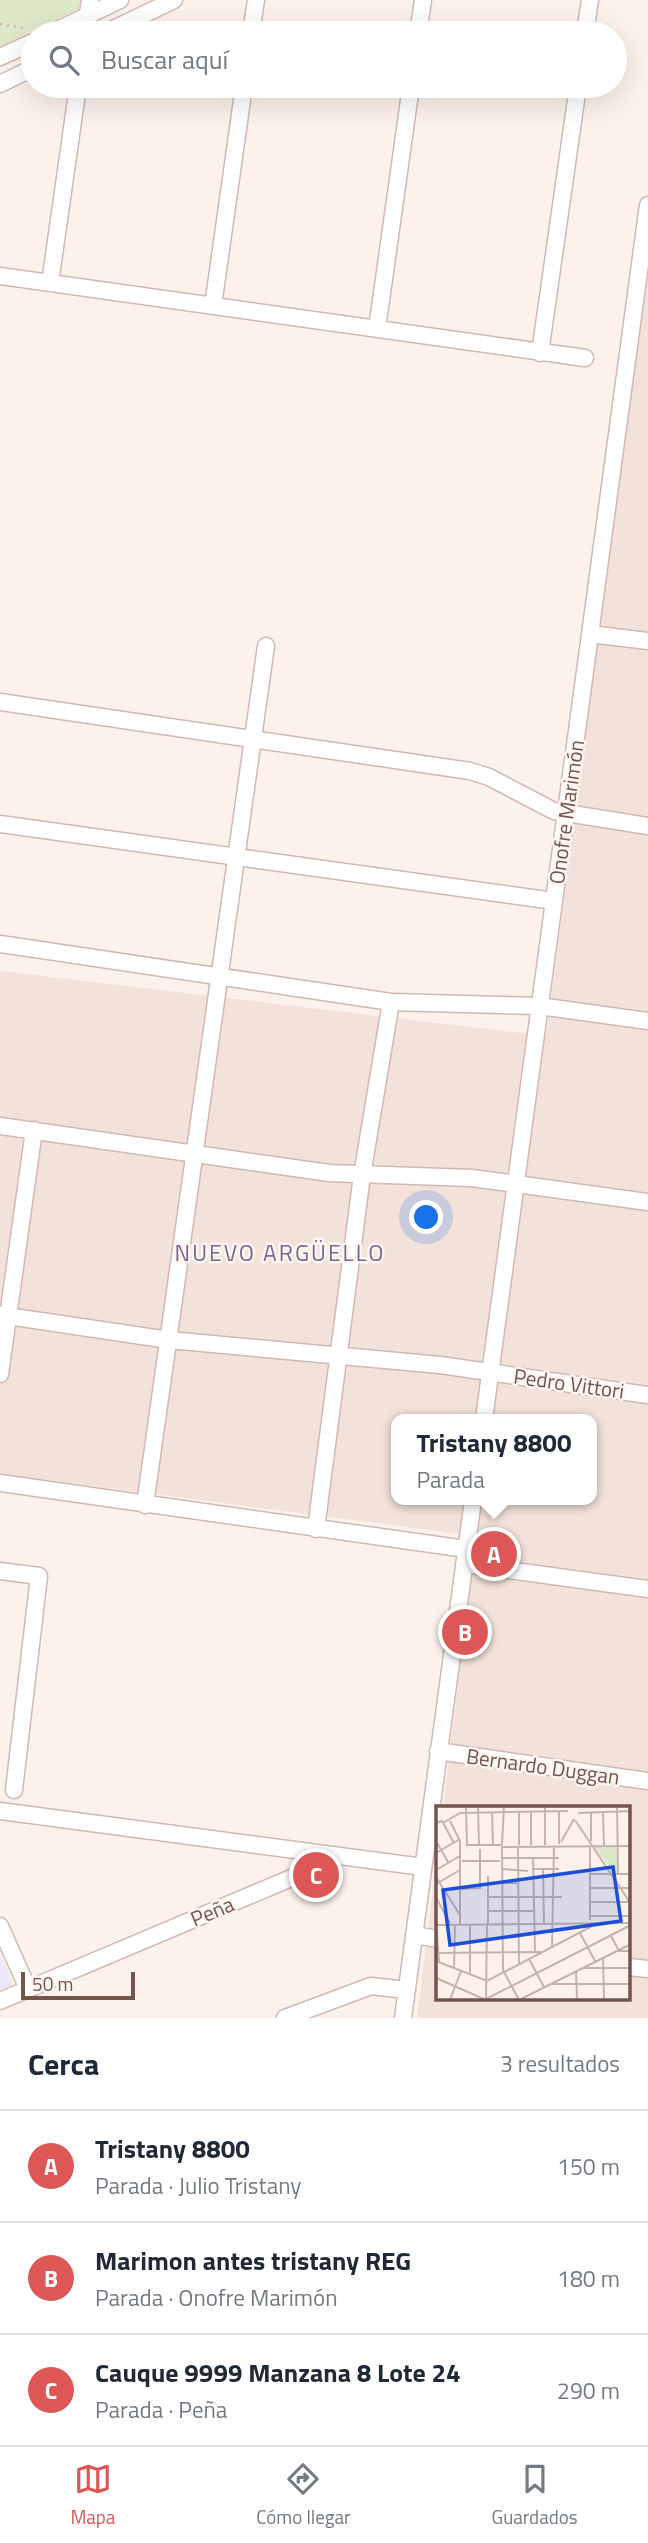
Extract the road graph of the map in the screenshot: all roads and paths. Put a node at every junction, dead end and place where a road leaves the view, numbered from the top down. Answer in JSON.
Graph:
{"nodes":[{"id":1,"x":120,"y":0,"type":"edge"},
{"id":2,"x":174,"y":0,"type":"edge"},
{"id":3,"x":256,"y":0,"type":"edge"},
{"id":4,"x":423,"y":0,"type":"edge"},
{"id":5,"x":590,"y":0,"type":"edge"},
{"id":6,"x":89,"y":8,"type":"edge"},
{"id":7,"x":65,"y":21,"type":"edge"},
{"id":8,"x":130,"y":21,"type":"edge"},
{"id":9,"x":253,"y":21,"type":"edge"},
{"id":10,"x":420,"y":21,"type":"edge"},
{"id":11,"x":587,"y":21,"type":"edge"},
{"id":12,"x":0,"y":24,"type":"edge"},
{"id":13,"x":21,"y":30,"type":"edge"},
{"id":14,"x":21,"y":45,"type":"edge"},
{"id":15,"x":0,"y":57,"type":"edge"},
{"id":16,"x":21,"y":73,"type":"edge"},
{"id":17,"x":0,"y":83,"type":"edge"},
{"id":18,"x":76,"y":98,"type":"edge"},
{"id":19,"x":242,"y":98,"type":"edge"},
{"id":20,"x":409,"y":98,"type":"edge"},
{"id":21,"x":576,"y":98,"type":"edge"},
{"id":22,"x":648,"y":205,"type":"edge"},
{"id":23,"x":0,"y":276,"type":"edge"},
{"id":24,"x":50,"y":283,"type":"junction"},
{"id":25,"x":642,"y":297,"type":"edge"},
{"id":26,"x":213,"y":306,"type":"junction"},
{"id":27,"x":377,"y":329,"type":"junction"},
{"id":28,"x":540,"y":353,"type":"junction"},
{"id":29,"x":585,"y":358,"type":"dead end"},
{"id":30,"x":590,"y":634,"type":"junction"},
{"id":31,"x":648,"y":641,"type":"edge"},
{"id":32,"x":266,"y":646,"type":"dead end"},
{"id":33,"x":0,"y":702,"type":"edge"},
{"id":34,"x":253,"y":739,"type":"junction"},
{"id":35,"x":566,"y":814,"type":"junction"},
{"id":36,"x":0,"y":824,"type":"edge"},
{"id":37,"x":648,"y":826,"type":"edge"},
{"id":38,"x":237,"y":856,"type":"junction"},
{"id":39,"x":554,"y":901,"type":"junction"},
{"id":40,"x":0,"y":944,"type":"edge"},
{"id":41,"x":220,"y":978,"type":"junction"},
{"id":42,"x":391,"y":1002,"type":"junction"},
{"id":43,"x":539,"y":1006,"type":"junction"},
{"id":44,"x":648,"y":1021,"type":"edge"},
{"id":45,"x":0,"y":1126,"type":"edge"},
{"id":46,"x":34,"y":1130,"type":"junction"},
{"id":47,"x":195,"y":1153,"type":"junction"},
{"id":48,"x":362,"y":1175,"type":"junction"},
{"id":49,"x":516,"y":1183,"type":"junction"},
{"id":50,"x":648,"y":1202,"type":"edge"},
{"id":51,"x":4,"y":1316,"type":"edge"},
{"id":52,"x":169,"y":1340,"type":"junction"},
{"id":53,"x":340,"y":1356,"type":"junction"},
{"id":54,"x":491,"y":1372,"type":"junction"},
{"id":55,"x":0,"y":1374,"type":"edge"},
{"id":56,"x":648,"y":1395,"type":"edge"},
{"id":57,"x":485,"y":1414,"type":"edge"},
{"id":58,"x":0,"y":1483,"type":"edge"},
{"id":59,"x":145,"y":1505,"type":"junction"},
{"id":60,"x":472,"y":1505,"type":"edge"},
{"id":61,"x":316,"y":1529,"type":"junction"},
{"id":62,"x":465,"y":1556,"type":"junction"},
{"id":63,"x":0,"y":1571,"type":"edge"},
{"id":64,"x":648,"y":1589,"type":"edge"},
{"id":65,"x":438,"y":1751,"type":"junction"},
{"id":66,"x":648,"y":1781,"type":"edge"},
{"id":67,"x":14,"y":1790,"type":"dead end"},
{"id":68,"x":0,"y":1811,"type":"edge"},
{"id":69,"x":315,"y":1854,"type":"junction"},
{"id":70,"x":423,"y":1867,"type":"junction"},
{"id":71,"x":0,"y":1926,"type":"edge"},
{"id":72,"x":414,"y":1935,"type":"junction"},
{"id":73,"x":436,"y":1939,"type":"edge"},
{"id":74,"x":630,"y":1966,"type":"edge"},
{"id":75,"x":648,"y":1969,"type":"edge"},
{"id":76,"x":28,"y":1989,"type":"junction"},
{"id":77,"x":407,"y":1990,"type":"junction"},
{"id":78,"x":0,"y":2001,"type":"edge"},
{"id":79,"x":285,"y":2018,"type":"edge"},
{"id":80,"x":403,"y":2018,"type":"edge"}],
"edges":[{"from":1,"to":6,"type":"street"},
{"from":2,"to":8,"type":"street"},
{"from":3,"to":9,"type":"street"},
{"from":4,"to":10,"type":"street"},
{"from":5,"to":11,"type":"street"},
{"from":6,"to":7,"type":"street"},
{"from":12,"to":13,"type":"path"},
{"from":14,"to":15,"type":"street"},
{"from":16,"to":17,"type":"street"},
{"from":18,"to":24,"type":"street"},
{"from":19,"to":26,"type":"street"},
{"from":20,"to":27,"type":"street"},
{"from":21,"to":28,"type":"street"},
{"from":22,"to":25,"type":"street","name":"Onofre Marimón"},
{"from":23,"to":24,"type":"street"},
{"from":24,"to":26,"type":"street"},
{"from":25,"to":30,"type":"street","name":"Onofre Marimón"},
{"from":26,"to":27,"type":"street"},
{"from":27,"to":28,"type":"street"},
{"from":28,"to":29,"type":"street"},
{"from":30,"to":31,"type":"street"},
{"from":30,"to":35,"type":"street","name":"Onofre Marimón"},
{"from":32,"to":34,"type":"street"},
{"from":33,"to":34,"type":"street"},
{"from":34,"to":35,"type":"street"},
{"from":34,"to":38,"type":"street"},
{"from":35,"to":37,"type":"street"},
{"from":35,"to":39,"type":"street","name":"Onofre Marimón"},
{"from":36,"to":38,"type":"street"},
{"from":38,"to":39,"type":"street"},
{"from":38,"to":41,"type":"street"},
{"from":39,"to":43,"type":"street","name":"Onofre Marimón"},
{"from":40,"to":41,"type":"street"},
{"from":41,"to":42,"type":"street"},
{"from":41,"to":47,"type":"street"},
{"from":42,"to":43,"type":"street"},
{"from":42,"to":48,"type":"street"},
{"from":43,"to":44,"type":"street"},
{"from":43,"to":49,"type":"street","name":"Onofre Marimón"},
{"from":45,"to":46,"type":"street"},
{"from":46,"to":47,"type":"street"},
{"from":46,"to":51,"type":"street"},
{"from":47,"to":48,"type":"street"},
{"from":47,"to":52,"type":"street"},
{"from":48,"to":49,"type":"street"},
{"from":48,"to":53,"type":"street"},
{"from":49,"to":50,"type":"street"},
{"from":49,"to":54,"type":"street","name":"Onofre Marimón"},
{"from":51,"to":52,"type":"street","name":"Pedro Vittori"},
{"from":51,"to":55,"type":"street"},
{"from":52,"to":53,"type":"street","name":"Pedro Vittori"},
{"from":52,"to":59,"type":"street"},
{"from":53,"to":54,"type":"street","name":"Pedro Vittori"},
{"from":53,"to":61,"type":"street"},
{"from":54,"to":56,"type":"street","name":"Pedro Vittori"},
{"from":54,"to":57,"type":"street","name":"Onofre Marimón"},
{"from":58,"to":59,"type":"street"},
{"from":59,"to":61,"type":"street"},
{"from":60,"to":62,"type":"street"},
{"from":61,"to":62,"type":"street"},
{"from":62,"to":64,"type":"street"},
{"from":62,"to":65,"type":"street"},
{"from":63,"to":67,"type":"street"},
{"from":65,"to":66,"type":"street","name":"Bernardo Duggan"},
{"from":65,"to":70,"type":"street"},
{"from":68,"to":69,"type":"street"},
{"from":69,"to":70,"type":"street"},
{"from":69,"to":76,"type":"street","name":"Peña"},
{"from":70,"to":72,"type":"street"},
{"from":71,"to":76,"type":"street"},
{"from":72,"to":73,"type":"street"},
{"from":72,"to":77,"type":"street"},
{"from":74,"to":75,"type":"street"},
{"from":76,"to":78,"type":"street","name":"Peña"},
{"from":77,"to":79,"type":"street"},
{"from":77,"to":80,"type":"street"}]}
